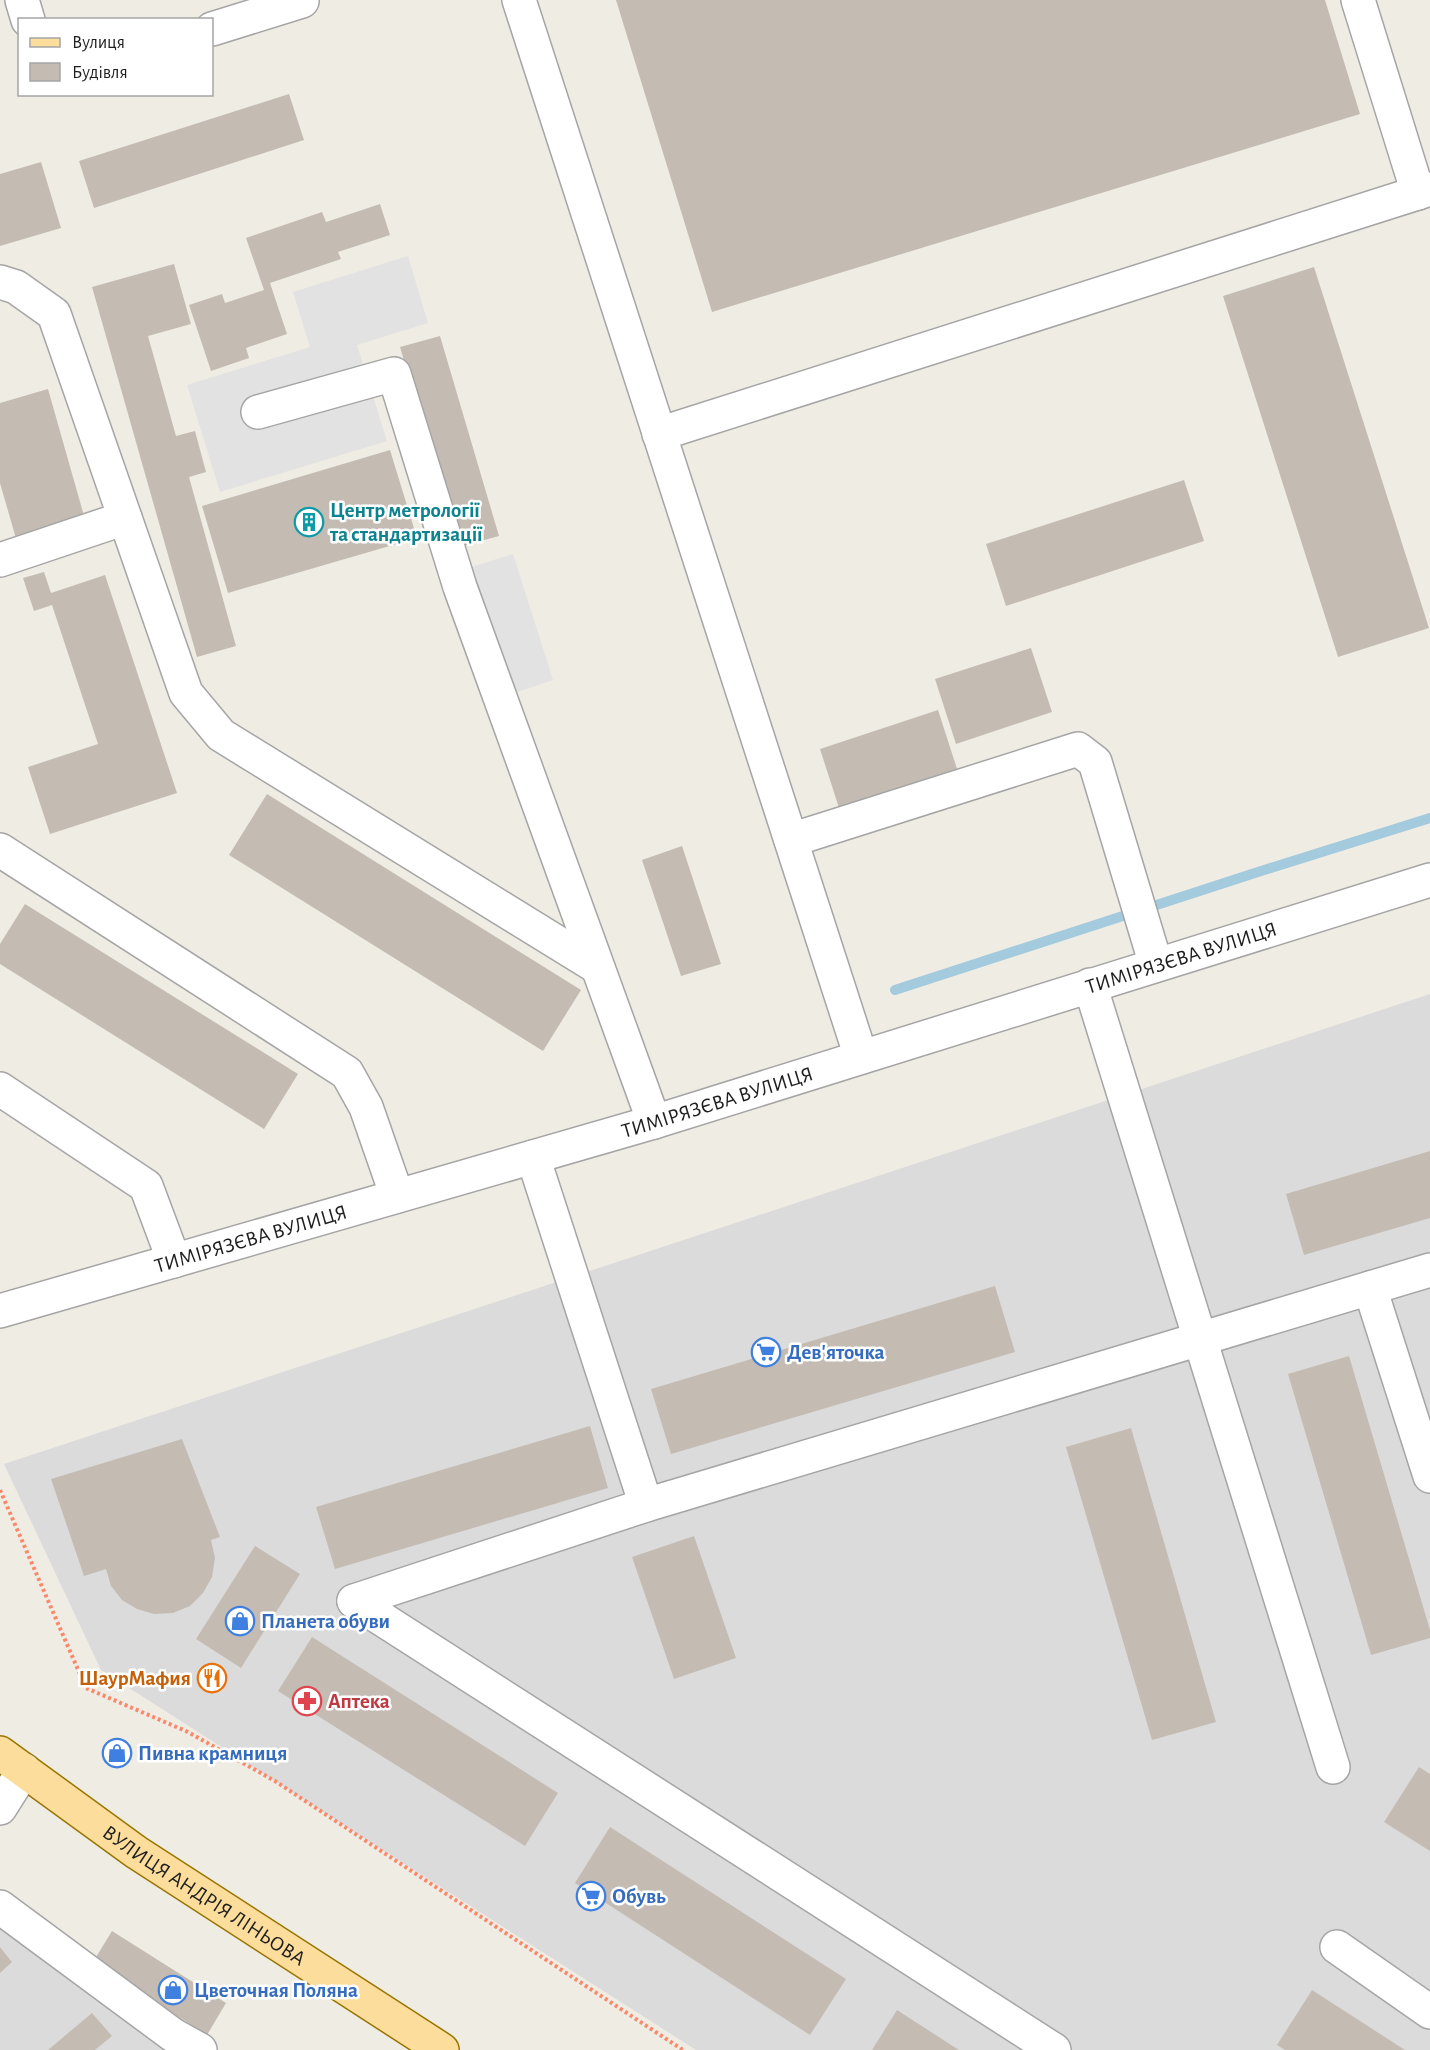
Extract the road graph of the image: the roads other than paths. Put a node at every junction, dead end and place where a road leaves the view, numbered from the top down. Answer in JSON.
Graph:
{"nodes":[{"id":1,"x":22,"y":0,"type":"edge"},
{"id":2,"x":519,"y":0,"type":"edge"},
{"id":3,"x":1358,"y":0,"type":"edge"},
{"id":4,"x":302,"y":1,"type":"edge"},
{"id":5,"x":27,"y":18,"type":"edge"},
{"id":6,"x":213,"y":29,"type":"edge"},
{"id":7,"x":1424,"y":191,"type":"edge"},
{"id":8,"x":0,"y":282,"type":"edge"},
{"id":9,"x":258,"y":412,"type":"dead end"},
{"id":10,"x":659,"y":434,"type":"junction"},
{"id":11,"x":125,"y":518,"type":"junction"},
{"id":12,"x":0,"y":560,"type":"edge"},
{"id":13,"x":791,"y":840,"type":"junction"},
{"id":14,"x":0,"y":850,"type":"edge"},
{"id":15,"x":1430,"y":880,"type":"edge"},
{"id":16,"x":1156,"y":965,"type":"junction"},
{"id":17,"x":597,"y":967,"type":"junction"},
{"id":18,"x":1090,"y":985,"type":"junction"},
{"id":19,"x":861,"y":1057,"type":"junction"},
{"id":20,"x":0,"y":1089,"type":"edge"},
{"id":21,"x":654,"y":1122,"type":"junction"},
{"id":22,"x":533,"y":1157,"type":"junction"},
{"id":23,"x":397,"y":1196,"type":"junction"},
{"id":24,"x":174,"y":1261,"type":"junction"},
{"id":25,"x":1430,"y":1270,"type":"edge"},
{"id":26,"x":1370,"y":1288,"type":"junction"},
{"id":27,"x":0,"y":1311,"type":"edge"},
{"id":28,"x":1200,"y":1339,"type":"junction"},
{"id":29,"x":1430,"y":1476,"type":"edge"},
{"id":30,"x":646,"y":1505,"type":"junction"},
{"id":31,"x":12,"y":1762,"type":"edge"},
{"id":32,"x":1333,"y":1767,"type":"dead end"},
{"id":33,"x":0,"y":1808,"type":"edge"},
{"id":34,"x":0,"y":1907,"type":"edge"},
{"id":35,"x":1337,"y":1947,"type":"dead end"},
{"id":36,"x":1430,"y":2012,"type":"edge"},
{"id":37,"x":200,"y":2050,"type":"edge"},
{"id":38,"x":442,"y":2050,"type":"edge"},
{"id":39,"x":1054,"y":2050,"type":"edge"}],
"edges":[{"from":1,"to":5,"type":"street"},
{"from":2,"to":10,"type":"street"},
{"from":3,"to":7,"type":"street"},
{"from":4,"to":6,"type":"street"},
{"from":7,"to":10,"type":"street"},
{"from":8,"to":11,"type":"street"},
{"from":9,"to":17,"type":"street"},
{"from":10,"to":13,"type":"street"},
{"from":11,"to":12,"type":"street"},
{"from":11,"to":17,"type":"street"},
{"from":13,"to":16,"type":"street"},
{"from":13,"to":19,"type":"street"},
{"from":14,"to":23,"type":"street"},
{"from":15,"to":16,"type":"street","name":"ТИМІРЯЗЄВА ВУЛИЦЯ"},
{"from":16,"to":18,"type":"street","name":"ТИМІРЯЗЄВА ВУЛИЦЯ"},
{"from":17,"to":21,"type":"street"},
{"from":18,"to":19,"type":"street","name":"ТИМІРЯЗЄВА ВУЛИЦЯ"},
{"from":18,"to":28,"type":"street"},
{"from":19,"to":21,"type":"street","name":"ТИМІРЯЗЄВА ВУЛИЦЯ"},
{"from":20,"to":24,"type":"street"},
{"from":21,"to":22,"type":"street","name":"ТИМІРЯЗЄВА ВУЛИЦЯ"},
{"from":22,"to":23,"type":"street","name":"ТИМІРЯЗЄВА ВУЛИЦЯ"},
{"from":22,"to":30,"type":"street"},
{"from":23,"to":24,"type":"street","name":"ТИМІРЯЗЄВА ВУЛИЦЯ"},
{"from":24,"to":27,"type":"street","name":"ТИМІРЯЗЄВА ВУЛИЦЯ"},
{"from":25,"to":26,"type":"street"},
{"from":26,"to":28,"type":"street"},
{"from":26,"to":29,"type":"street"},
{"from":28,"to":30,"type":"street"},
{"from":28,"to":32,"type":"street"},
{"from":30,"to":39,"type":"street"},
{"from":31,"to":33,"type":"street"},
{"from":31,"to":38,"type":"main road","name":"ВУЛИЦЯ АНДРІЯ ЛІНЬОВА"},
{"from":34,"to":37,"type":"street"},
{"from":35,"to":36,"type":"street"}]}
